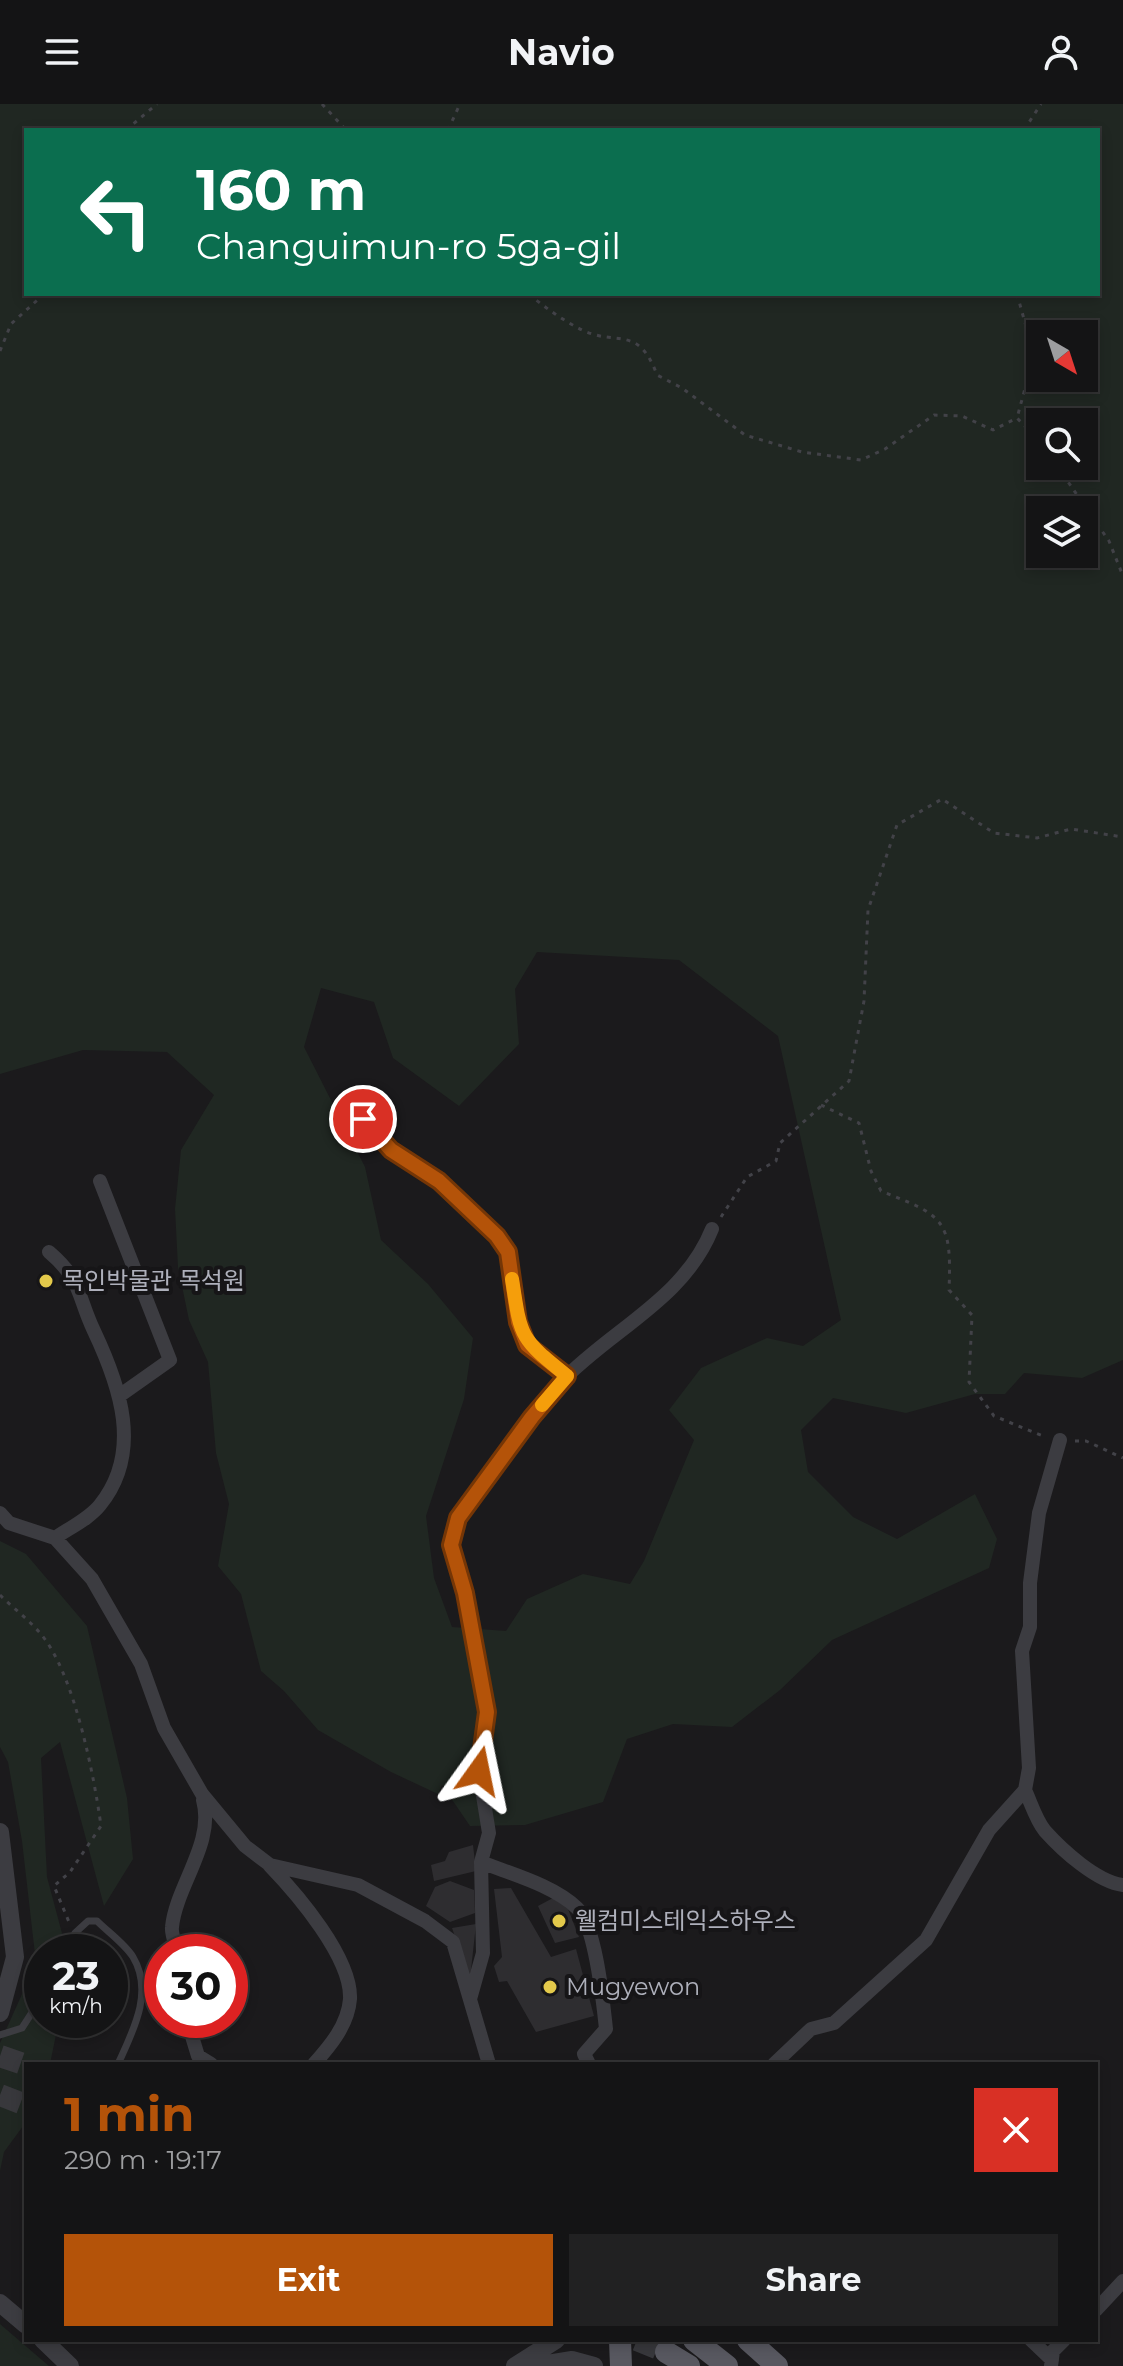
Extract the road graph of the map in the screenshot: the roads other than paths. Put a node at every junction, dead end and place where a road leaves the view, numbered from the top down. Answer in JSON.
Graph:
{"nodes":[{"id":1,"x":363,"y":1119,"type":"dead end"},
{"id":2,"x":100,"y":1181,"type":"dead end"},
{"id":3,"x":712,"y":1229,"type":"road end"},
{"id":4,"x":49,"y":1252,"type":"dead end"},
{"id":5,"x":567,"y":1376,"type":"junction"},
{"id":6,"x":119,"y":1396,"type":"junction"},
{"id":7,"x":1060,"y":1442,"type":"road end"},
{"id":8,"x":0,"y":1513,"type":"edge"},
{"id":9,"x":55,"y":1538,"type":"junction"},
{"id":10,"x":1025,"y":1790,"type":"junction"},
{"id":11,"x":202,"y":1794,"type":"junction"},
{"id":12,"x":0,"y":1832,"type":"edge"},
{"id":13,"x":481,"y":1862,"type":"junction"},
{"id":14,"x":270,"y":1865,"type":"junction"},
{"id":15,"x":1123,"y":1885,"type":"edge"},
{"id":16,"x":75,"y":1934,"type":"edge"},
{"id":17,"x":110,"y":1934,"type":"edge"},
{"id":18,"x":173,"y":1934,"type":"edge"},
{"id":19,"x":128,"y":1951,"type":"edge"},
{"id":20,"x":470,"y":1999,"type":"junction"},
{"id":21,"x":0,"y":2013,"type":"edge"},
{"id":22,"x":24,"y":2025,"type":"edge"},
{"id":23,"x":0,"y":2035,"type":"edge"},
{"id":24,"x":192,"y":2038,"type":"edge"},
{"id":25,"x":119,"y":2062,"type":"edge"},
{"id":26,"x":208,"y":2062,"type":"edge"},
{"id":27,"x":316,"y":2062,"type":"edge"},
{"id":28,"x":488,"y":2062,"type":"edge"},
{"id":29,"x":588,"y":2062,"type":"edge"},
{"id":30,"x":776,"y":2062,"type":"edge"},
{"id":31,"x":1123,"y":2281,"type":"edge"},
{"id":32,"x":0,"y":2303,"type":"edge"},
{"id":33,"x":1098,"y":2308,"type":"edge"},
{"id":34,"x":24,"y":2323,"type":"edge"},
{"id":35,"x":45,"y":2342,"type":"edge"},
{"id":36,"x":553,"y":2342,"type":"edge"},
{"id":37,"x":620,"y":2342,"type":"edge"},
{"id":38,"x":697,"y":2342,"type":"edge"},
{"id":39,"x":750,"y":2342,"type":"edge"},
{"id":40,"x":1033,"y":2342,"type":"edge"},
{"id":41,"x":1062,"y":2342,"type":"edge"},
{"id":42,"x":666,"y":2352,"type":"tunnel mouth"},
{"id":43,"x":1052,"y":2363,"type":"edge"},
{"id":44,"x":70,"y":2366,"type":"edge"},
{"id":45,"x":515,"y":2366,"type":"edge"},
{"id":46,"x":535,"y":2366,"type":"edge"},
{"id":47,"x":594,"y":2366,"type":"edge"},
{"id":48,"x":621,"y":2366,"type":"edge"},
{"id":49,"x":689,"y":2366,"type":"edge"},
{"id":50,"x":727,"y":2366,"type":"edge"},
{"id":51,"x":777,"y":2366,"type":"edge"}],
"edges":[{"from":1,"to":5,"type":"street"},
{"from":2,"to":6,"type":"street"},
{"from":3,"to":5,"type":"street"},
{"from":4,"to":6,"type":"street"},
{"from":5,"to":13,"type":"street"},
{"from":6,"to":9,"type":"street"},
{"from":7,"to":10,"type":"street"},
{"from":8,"to":9,"type":"street"},
{"from":9,"to":11,"type":"street"},
{"from":10,"to":15,"type":"street"},
{"from":10,"to":30,"type":"street"},
{"from":11,"to":14,"type":"street"},
{"from":11,"to":18,"type":"street"},
{"from":12,"to":21,"type":"street"},
{"from":13,"to":20,"type":"street"},
{"from":13,"to":29,"type":"street"},
{"from":14,"to":20,"type":"street"},
{"from":14,"to":27,"type":"street"},
{"from":16,"to":17,"type":"lane"},
{"from":19,"to":25,"type":"lane"},
{"from":20,"to":28,"type":"street"},
{"from":22,"to":23,"type":"lane"},
{"from":24,"to":26,"type":"street"},
{"from":31,"to":33,"type":"street"},
{"from":32,"to":34,"type":"street"},
{"from":35,"to":44,"type":"street"},
{"from":36,"to":45,"type":"street"},
{"from":37,"to":48,"type":"main road"},
{"from":38,"to":50,"type":"main road"},
{"from":39,"to":51,"type":"main road"},
{"from":40,"to":43,"type":"street"},
{"from":41,"to":43,"type":"street"},
{"from":42,"to":49,"type":"main road"},
{"from":46,"to":47,"type":"street"}]}
